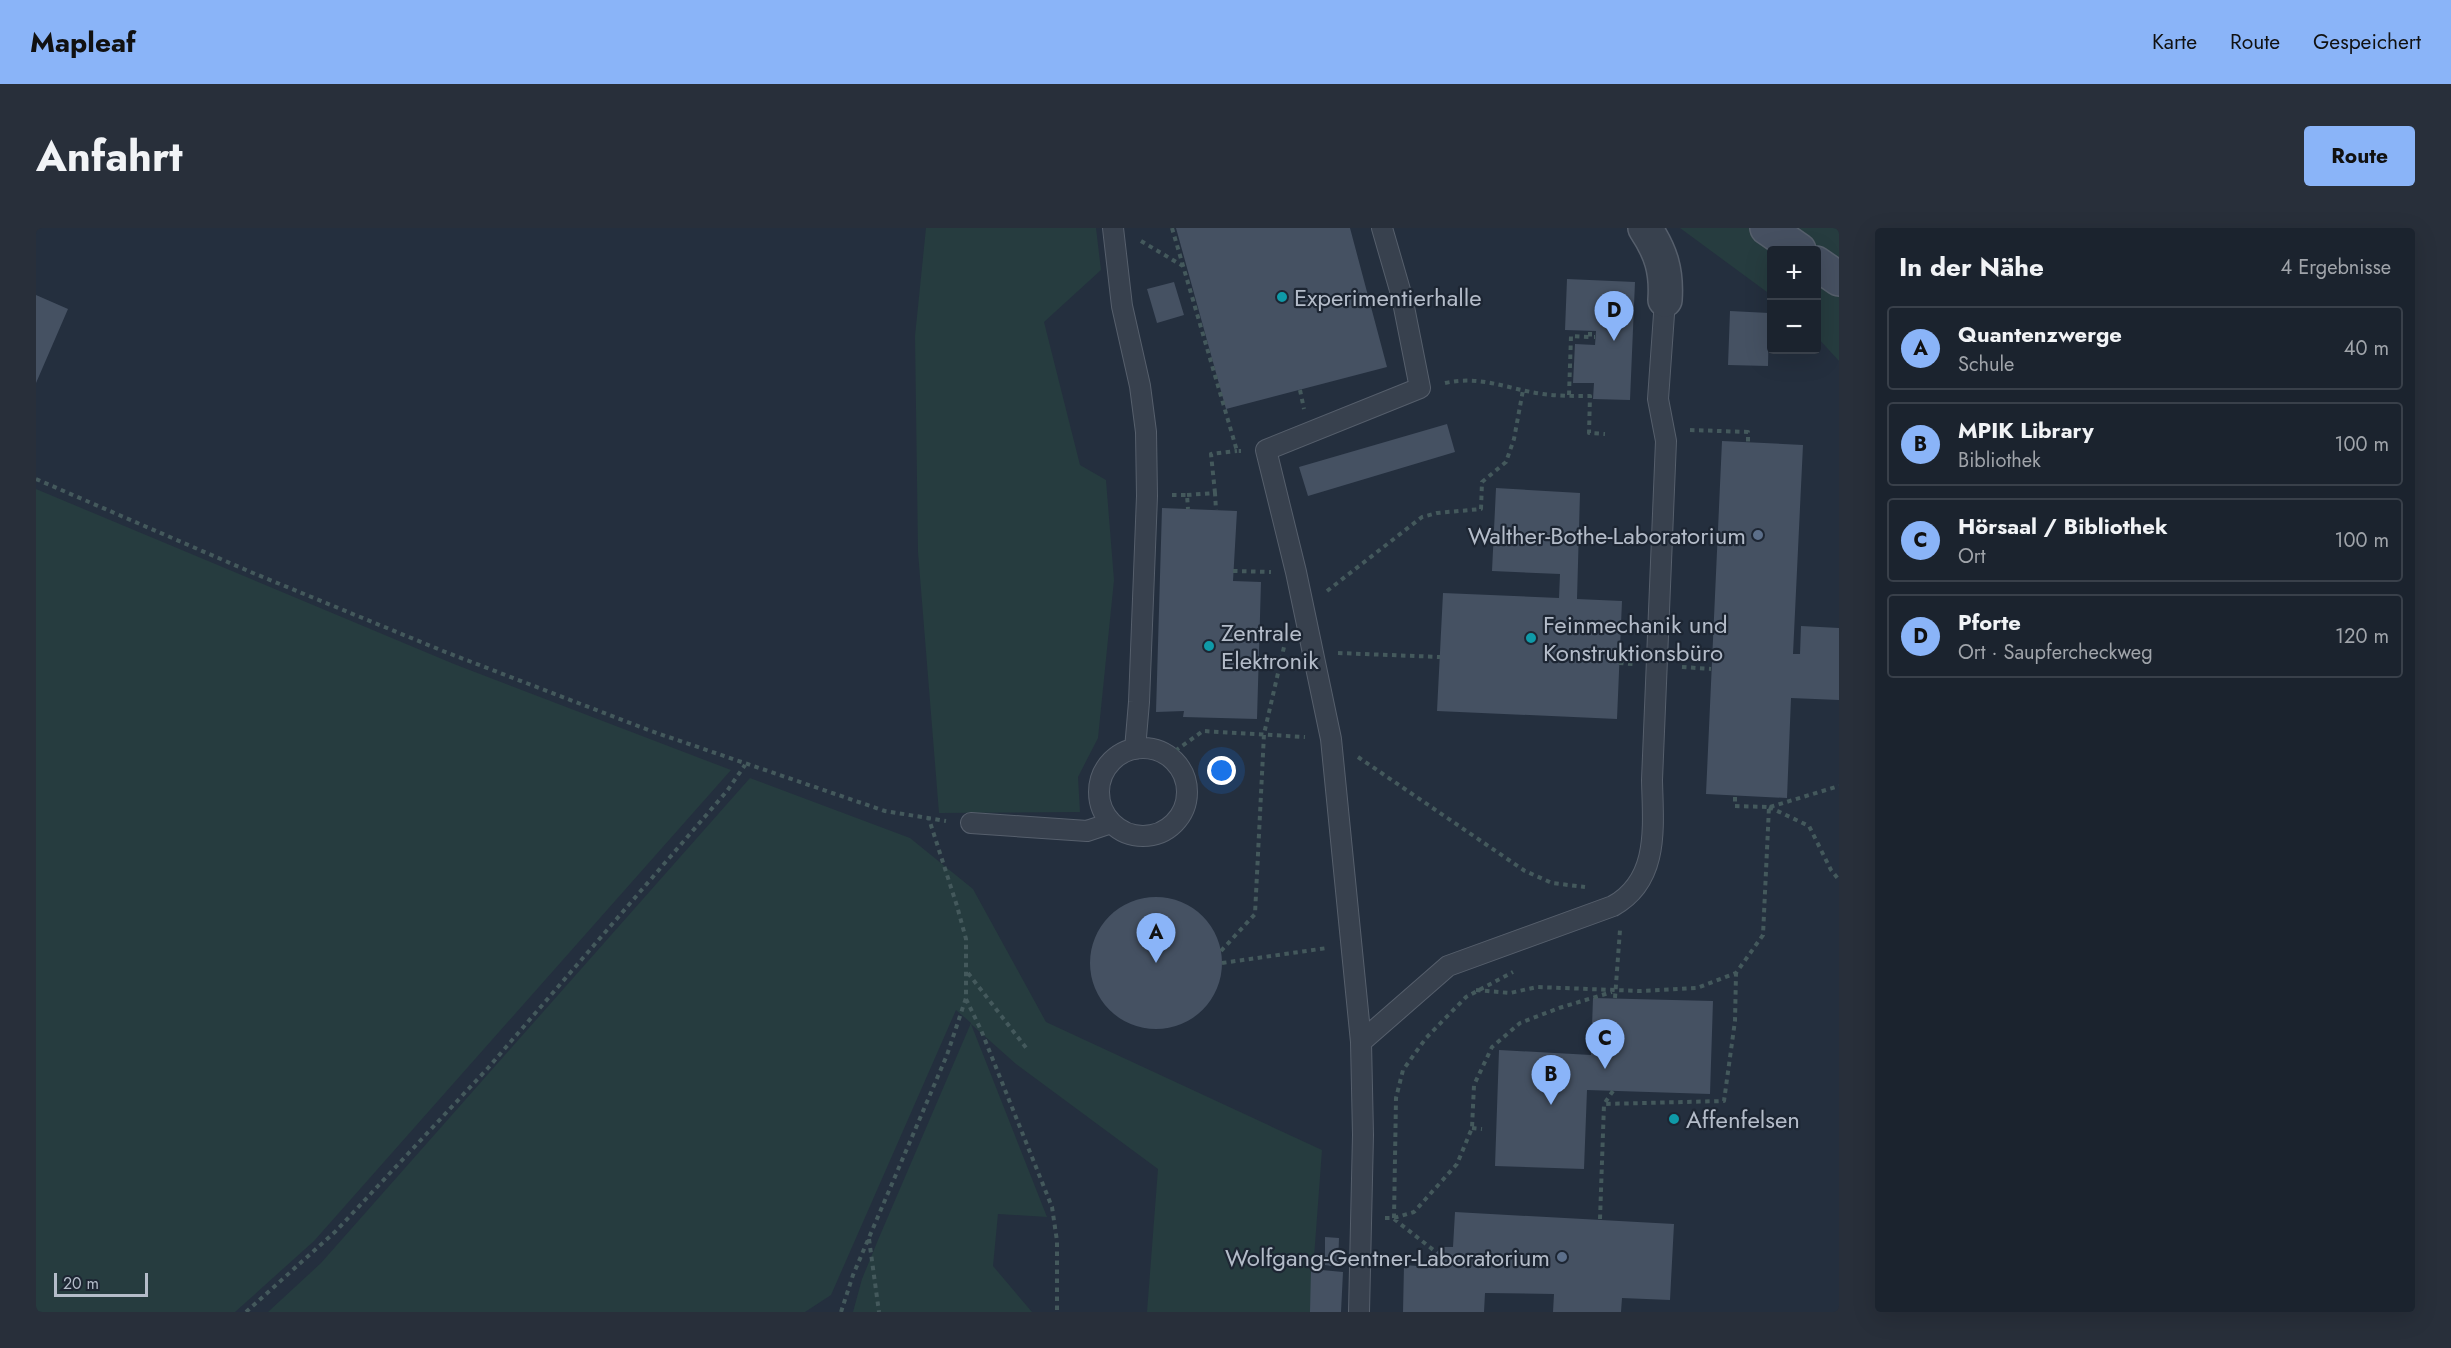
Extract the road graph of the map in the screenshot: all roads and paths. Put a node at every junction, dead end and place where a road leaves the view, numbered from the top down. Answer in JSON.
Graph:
{"nodes":[{"id":1,"x":1113,"y":228,"type":"edge"},
{"id":2,"x":1173,"y":228,"type":"edge"},
{"id":3,"x":1382,"y":228,"type":"edge"},
{"id":4,"x":1645,"y":228,"type":"edge"},
{"id":5,"x":1767,"y":228,"type":"edge"},
{"id":6,"x":1138,"y":239,"type":"dead end"},
{"id":7,"x":1793,"y":246,"type":"edge"},
{"id":8,"x":1183,"y":266,"type":"junction"},
{"id":9,"x":1821,"y":266,"type":"edge"},
{"id":10,"x":1839,"y":279,"type":"edge"},
{"id":11,"x":1665,"y":300,"type":"joint"},
{"id":12,"x":1592,"y":335,"type":"dead end"},
{"id":13,"x":1440,"y":384,"type":"dead end"},
{"id":14,"x":1523,"y":390,"type":"junction"},
{"id":15,"x":1569,"y":395,"type":"junction"},
{"id":16,"x":1226,"y":414,"type":"dead end"},
{"id":17,"x":1663,"y":429,"type":"junction"},
{"id":18,"x":1605,"y":434,"type":"dead end"},
{"id":19,"x":1748,"y":442,"type":"dead end"},
{"id":20,"x":1237,"y":451,"type":"dead end"},
{"id":21,"x":36,"y":479,"type":"edge"},
{"id":22,"x":1215,"y":493,"type":"junction"},
{"id":23,"x":1187,"y":495,"type":"dead end"},
{"id":24,"x":1216,"y":510,"type":"dead end"},
{"id":25,"x":1233,"y":571,"type":"dead end"},
{"id":26,"x":1296,"y":572,"type":"junction"},
{"id":27,"x":1303,"y":605,"type":"junction"},
{"id":28,"x":1308,"y":626,"type":"junction"},
{"id":29,"x":1313,"y":652,"type":"junction"},
{"id":30,"x":1440,"y":657,"type":"dead end"},
{"id":31,"x":1264,"y":734,"type":"junction"},
{"id":32,"x":1331,"y":739,"type":"junction"},
{"id":33,"x":1135,"y":749,"type":"junction"},
{"id":34,"x":1168,"y":756,"type":"junction"},
{"id":35,"x":745,"y":765,"type":"junction"},
{"id":36,"x":1839,"y":786,"type":"edge"},
{"id":37,"x":1735,"y":796,"type":"dead end"},
{"id":38,"x":1769,"y":807,"type":"junction"},
{"id":39,"x":928,"y":819,"type":"junction"},
{"id":40,"x":1111,"y":823,"type":"junction"},
{"id":41,"x":971,"y":824,"type":"joint"},
{"id":42,"x":1839,"y":880,"type":"edge"},
{"id":43,"x":1590,"y":887,"type":"dead end"},
{"id":44,"x":1620,"y":925,"type":"dead end"},
{"id":45,"x":1612,"y":927,"type":"dead end"},
{"id":46,"x":1620,"y":937,"type":"dead end"},
{"id":47,"x":1352,"y":945,"type":"junction"},
{"id":48,"x":1221,"y":951,"type":"dead end"},
{"id":49,"x":1222,"y":963,"type":"dead end"},
{"id":50,"x":1520,"y":969,"type":"dead end"},
{"id":51,"x":967,"y":972,"type":"junction"},
{"id":52,"x":1736,"y":973,"type":"junction"},
{"id":53,"x":1476,"y":990,"type":"junction"},
{"id":54,"x":1616,"y":991,"type":"junction"},
{"id":55,"x":966,"y":998,"type":"junction"},
{"id":56,"x":1615,"y":998,"type":"dead end"},
{"id":57,"x":1361,"y":1042,"type":"junction"},
{"id":58,"x":1027,"y":1049,"type":"dead end"},
{"id":59,"x":1613,"y":1091,"type":"dead end"},
{"id":60,"x":1604,"y":1104,"type":"junction"},
{"id":61,"x":1472,"y":1128,"type":"junction"},
{"id":62,"x":1482,"y":1129,"type":"dead end"},
{"id":63,"x":1361,"y":1216,"type":"junction"},
{"id":64,"x":1394,"y":1218,"type":"junction"},
{"id":65,"x":1599,"y":1219,"type":"dead end"},
{"id":66,"x":869,"y":1238,"type":"junction"},
{"id":67,"x":1436,"y":1252,"type":"dead end"},
{"id":68,"x":246,"y":1312,"type":"edge"},
{"id":69,"x":841,"y":1312,"type":"edge"},
{"id":70,"x":879,"y":1312,"type":"edge"},
{"id":71,"x":1057,"y":1312,"type":"edge"},
{"id":72,"x":1359,"y":1312,"type":"edge"}],
"edges":[{"from":1,"to":33,"type":"lane"},
{"from":2,"to":8,"type":"path"},
{"from":3,"to":26,"type":"lane"},
{"from":4,"to":11,"type":"street"},
{"from":5,"to":7,"type":"street"},
{"from":6,"to":8,"type":"path"},
{"from":8,"to":16,"type":"path"},
{"from":9,"to":10,"type":"street"},
{"from":11,"to":17,"type":"lane"},
{"from":12,"to":15,"type":"path"},
{"from":13,"to":14,"type":"path"},
{"from":14,"to":15,"type":"path"},
{"from":14,"to":27,"type":"path"},
{"from":15,"to":18,"type":"path"},
{"from":17,"to":19,"type":"path"},
{"from":17,"to":57,"type":"lane"},
{"from":20,"to":22,"type":"path"},
{"from":21,"to":35,"type":"path"},
{"from":22,"to":23,"type":"path"},
{"from":22,"to":24,"type":"path"},
{"from":25,"to":26,"type":"path"},
{"from":26,"to":27,"type":"lane"},
{"from":27,"to":28,"type":"lane"},
{"from":28,"to":29,"type":"lane"},
{"from":28,"to":31,"type":"path"},
{"from":29,"to":30,"type":"path"},
{"from":29,"to":32,"type":"lane"},
{"from":31,"to":32,"type":"path"},
{"from":31,"to":34,"type":"path"},
{"from":31,"to":48,"type":"path"},
{"from":32,"to":43,"type":"path"},
{"from":32,"to":47,"type":"lane"},
{"from":33,"to":34,"type":"lane"},
{"from":33,"to":40,"type":"lane"},
{"from":34,"to":40,"type":"lane"},
{"from":35,"to":39,"type":"path"},
{"from":35,"to":68,"type":"path"},
{"from":36,"to":38,"type":"path"},
{"from":37,"to":38,"type":"path"},
{"from":38,"to":42,"type":"path"},
{"from":38,"to":52,"type":"path"},
{"from":39,"to":41,"type":"path"},
{"from":39,"to":51,"type":"path"},
{"from":40,"to":41,"type":"lane"},
{"from":44,"to":45,"type":"path"},
{"from":46,"to":54,"type":"path"},
{"from":47,"to":49,"type":"path"},
{"from":47,"to":57,"type":"lane"},
{"from":50,"to":53,"type":"path"},
{"from":51,"to":55,"type":"path"},
{"from":51,"to":58,"type":"path"},
{"from":52,"to":54,"type":"path"},
{"from":52,"to":60,"type":"path"},
{"from":53,"to":54,"type":"path"},
{"from":53,"to":64,"type":"path"},
{"from":54,"to":56,"type":"path"},
{"from":54,"to":61,"type":"path"},
{"from":55,"to":66,"type":"path"},
{"from":55,"to":71,"type":"path"},
{"from":57,"to":63,"type":"lane"},
{"from":59,"to":60,"type":"path"},
{"from":60,"to":65,"type":"path"},
{"from":61,"to":62,"type":"path"},
{"from":61,"to":64,"type":"path"},
{"from":63,"to":64,"type":"path"},
{"from":63,"to":72,"type":"lane"},
{"from":64,"to":67,"type":"path"},
{"from":66,"to":69,"type":"path"},
{"from":66,"to":70,"type":"path"}]}
